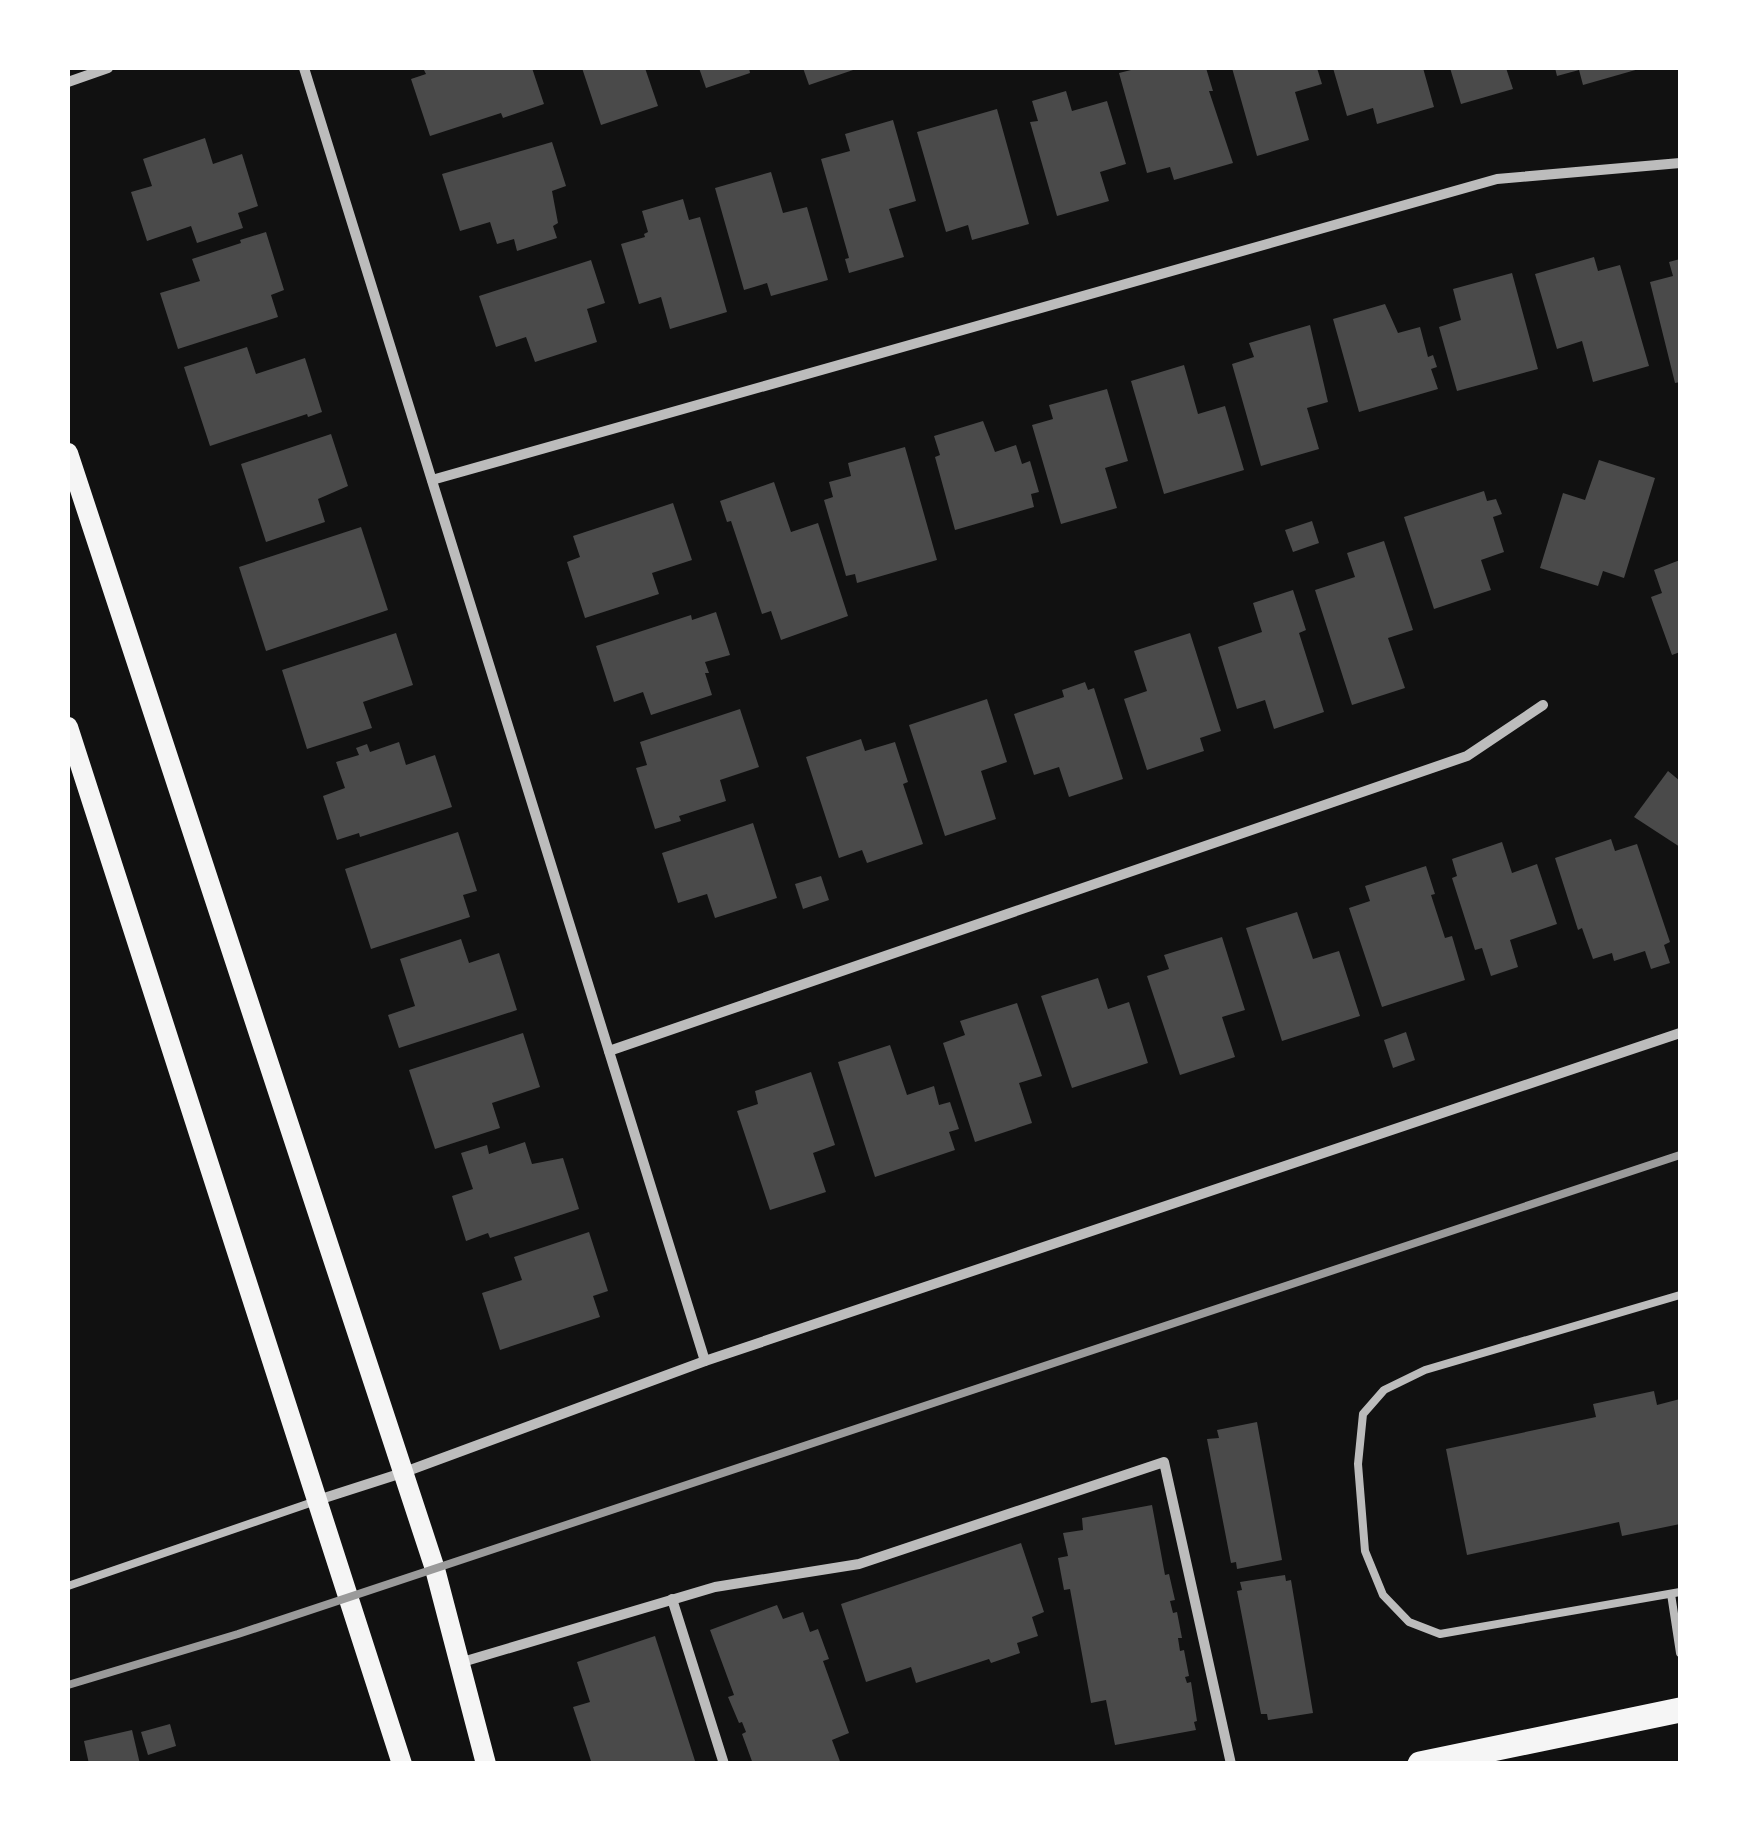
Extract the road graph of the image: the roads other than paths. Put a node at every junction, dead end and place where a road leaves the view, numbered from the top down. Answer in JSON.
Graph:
{"nodes":[{"id":1,"x":108,"y":68,"type":"edge"},
{"id":2,"x":304,"y":68,"type":"edge"},
{"id":3,"x":68,"y":82,"type":"edge"},
{"id":4,"x":1680,"y":163,"type":"edge"},
{"id":5,"x":68,"y":453,"type":"edge"},
{"id":6,"x":432,"y":480,"type":"junction"},
{"id":7,"x":1543,"y":705,"type":"dead end"},
{"id":8,"x":68,"y":727,"type":"edge"},
{"id":9,"x":1680,"y":1033,"type":"edge"},
{"id":10,"x":609,"y":1052,"type":"junction"},
{"id":11,"x":1680,"y":1294,"type":"edge"},
{"id":12,"x":705,"y":1361,"type":"junction"},
{"id":13,"x":402,"y":1473,"type":"junction"},
{"id":14,"x":318,"y":1500,"type":"junction"},
{"id":15,"x":68,"y":1586,"type":"edge"},
{"id":16,"x":1676,"y":1593,"type":"edge"},
{"id":17,"x":672,"y":1599,"type":"junction"},
{"id":18,"x":1680,"y":1653,"type":"edge"},
{"id":19,"x":459,"y":1663,"type":"junction"},
{"id":20,"x":1680,"y":1710,"type":"edge"},
{"id":21,"x":402,"y":1764,"type":"edge"},
{"id":22,"x":486,"y":1764,"type":"edge"},
{"id":23,"x":724,"y":1764,"type":"edge"},
{"id":24,"x":1231,"y":1764,"type":"edge"},
{"id":25,"x":1420,"y":1764,"type":"edge"}],
"edges":[{"from":1,"to":3,"type":"street"},
{"from":2,"to":6,"type":"street"},
{"from":4,"to":6,"type":"street"},
{"from":5,"to":13,"type":"main road"},
{"from":6,"to":10,"type":"street"},
{"from":7,"to":10,"type":"street"},
{"from":8,"to":14,"type":"main road"},
{"from":9,"to":12,"type":"street"},
{"from":10,"to":12,"type":"street"},
{"from":11,"to":16,"type":"lane"},
{"from":12,"to":13,"type":"street"},
{"from":13,"to":14,"type":"street"},
{"from":13,"to":19,"type":"main road"},
{"from":14,"to":15,"type":"lane"},
{"from":14,"to":21,"type":"main road"},
{"from":16,"to":18,"type":"lane"},
{"from":17,"to":19,"type":"street"},
{"from":17,"to":23,"type":"street"},
{"from":17,"to":24,"type":"street"},
{"from":19,"to":22,"type":"main road"},
{"from":20,"to":25,"type":"main road"}]}
